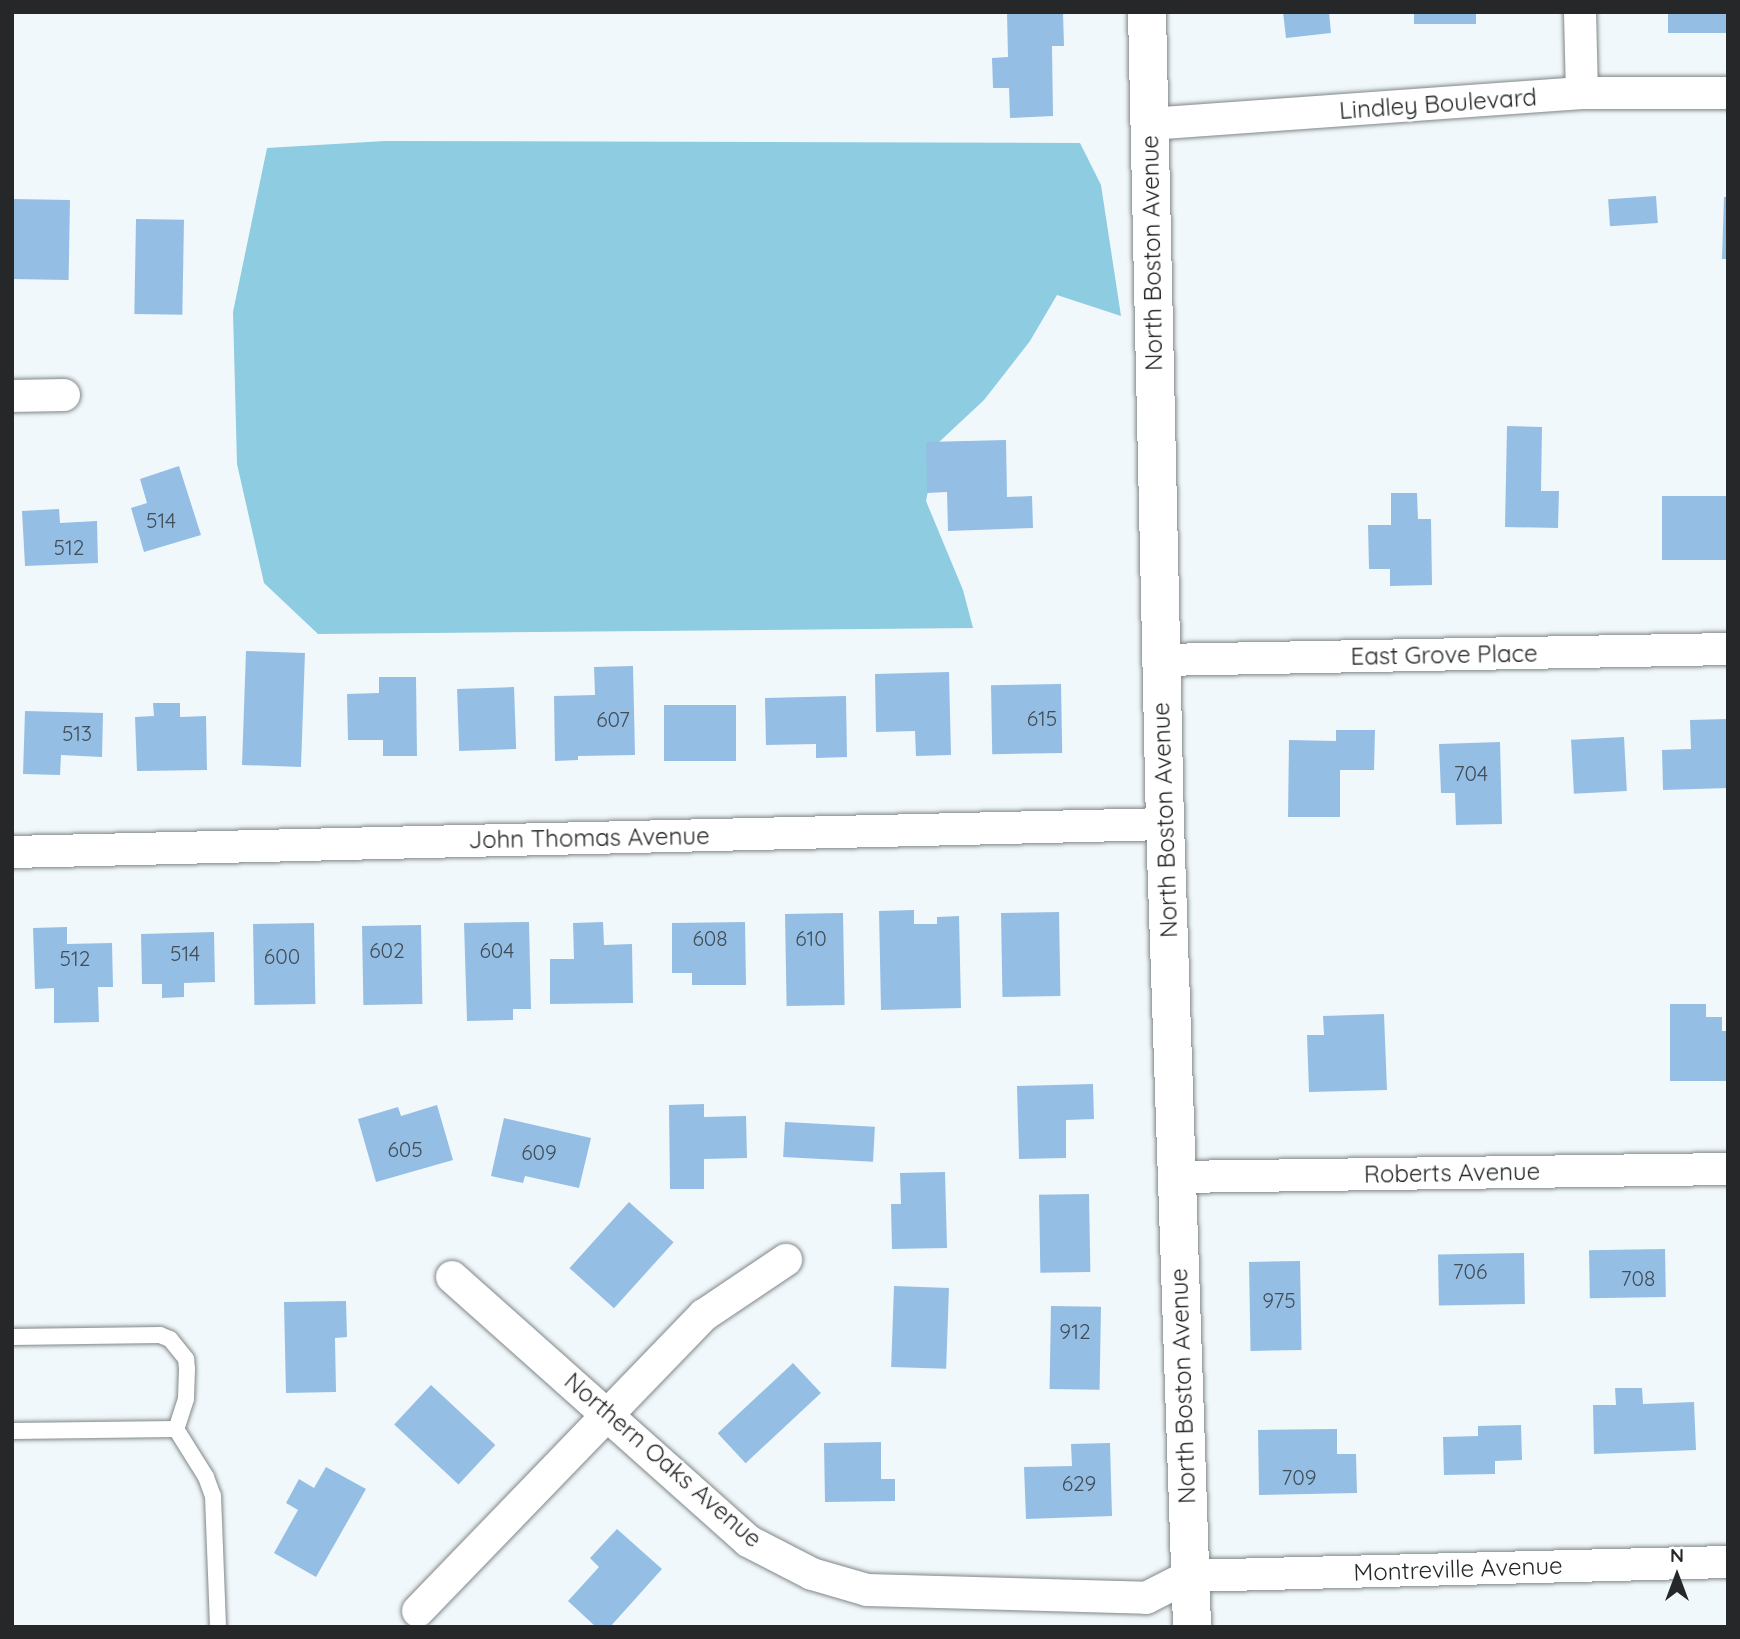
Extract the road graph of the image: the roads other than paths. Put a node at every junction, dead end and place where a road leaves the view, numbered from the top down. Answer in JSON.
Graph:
{"nodes":[{"id":1,"x":1147,"y":12,"type":"edge"},
{"id":2,"x":1580,"y":12,"type":"edge"},
{"id":3,"x":1582,"y":93,"type":"junction"},
{"id":4,"x":1728,"y":93,"type":"edge"},
{"id":5,"x":1149,"y":124,"type":"junction"},
{"id":6,"x":64,"y":395,"type":"dead end"},
{"id":7,"x":12,"y":396,"type":"edge"},
{"id":8,"x":1728,"y":649,"type":"edge"},
{"id":9,"x":1161,"y":660,"type":"junction"},
{"id":10,"x":1165,"y":824,"type":"junction"},
{"id":11,"x":12,"y":852,"type":"edge"},
{"id":12,"x":1728,"y":1169,"type":"edge"},
{"id":13,"x":1176,"y":1177,"type":"junction"},
{"id":14,"x":786,"y":1260,"type":"dead end"},
{"id":15,"x":452,"y":1277,"type":"dead end"},
{"id":16,"x":12,"y":1337,"type":"edge"},
{"id":17,"x":607,"y":1413,"type":"junction"},
{"id":18,"x":176,"y":1429,"type":"junction"},
{"id":19,"x":12,"y":1431,"type":"edge"},
{"id":20,"x":1728,"y":1562,"type":"edge"},
{"id":21,"x":1189,"y":1576,"type":"junction"},
{"id":22,"x":418,"y":1611,"type":"dead end"},
{"id":23,"x":218,"y":1627,"type":"edge"},
{"id":24,"x":1192,"y":1627,"type":"edge"}],
"edges":[{"from":1,"to":5,"type":"street","name":"North Boston Avenue"},
{"from":2,"to":3,"type":"street"},
{"from":3,"to":4,"type":"street","name":"Lindley Boulevard"},
{"from":3,"to":5,"type":"street","name":"Lindley Boulevard"},
{"from":5,"to":9,"type":"street","name":"North Boston Avenue"},
{"from":6,"to":7,"type":"street"},
{"from":8,"to":9,"type":"street","name":"East Grove Place"},
{"from":9,"to":10,"type":"street","name":"North Boston Avenue"},
{"from":10,"to":11,"type":"street","name":"John Thomas Avenue"},
{"from":10,"to":13,"type":"street","name":"North Boston Avenue"},
{"from":12,"to":13,"type":"street","name":"Roberts Avenue"},
{"from":13,"to":21,"type":"street","name":"North Boston Avenue"},
{"from":14,"to":17,"type":"street"},
{"from":15,"to":17,"type":"street","name":"Northern Oaks Avenue"},
{"from":16,"to":18,"type":"lane"},
{"from":17,"to":21,"type":"street","name":"Northern Oaks Avenue"},
{"from":17,"to":22,"type":"street"},
{"from":18,"to":19,"type":"lane"},
{"from":18,"to":23,"type":"lane"},
{"from":20,"to":21,"type":"street","name":"Montreville Avenue"},
{"from":21,"to":24,"type":"street","name":"North Boston Avenue"}]}
